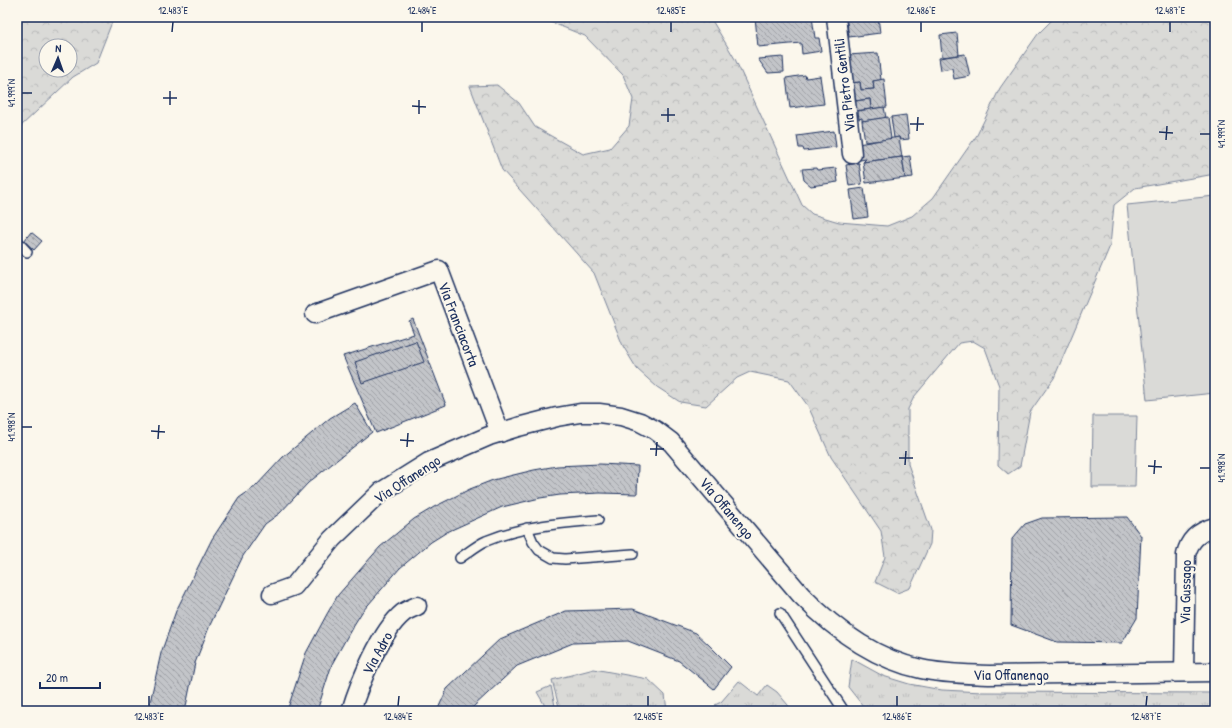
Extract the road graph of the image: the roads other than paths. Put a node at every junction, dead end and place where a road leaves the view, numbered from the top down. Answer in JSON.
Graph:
{"nodes":[{"id":1,"x":836,"y":17,"type":"edge"},
{"id":2,"x":852,"y":154,"type":"dead end"},
{"id":3,"x":17,"y":241,"type":"edge"},
{"id":4,"x":27,"y":252,"type":"dead end"},
{"id":5,"x":315,"y":314,"type":"dead end"},
{"id":6,"x":500,"y":433,"type":"junction"},
{"id":7,"x":598,"y":520,"type":"dead end"},
{"id":8,"x":1215,"y":527,"type":"edge"},
{"id":9,"x":527,"y":528,"type":"junction"},
{"id":10,"x":633,"y":554,"type":"dead end"},
{"id":11,"x":460,"y":558,"type":"dead end"},
{"id":12,"x":272,"y":594,"type":"dead end"},
{"id":13,"x":417,"y":606,"type":"dead end"},
{"id":14,"x":780,"y":613,"type":"dead end"},
{"id":15,"x":1184,"y":672,"type":"junction"},
{"id":16,"x":1215,"y":672,"type":"edge"},
{"id":17,"x":351,"y":711,"type":"edge"},
{"id":18,"x":844,"y":711,"type":"edge"}],
"edges":[{"from":1,"to":2,"type":"street","name":"Via Pietro Gentili"},
{"from":3,"to":4,"type":"lane"},
{"from":5,"to":6,"type":"street","name":"Via Franciacorta"},
{"from":6,"to":12,"type":"street","name":"Via Offanengo"},
{"from":6,"to":15,"type":"street","name":"Via Offanengo"},
{"from":7,"to":9,"type":"lane"},
{"from":8,"to":15,"type":"street","name":"Via Gussago"},
{"from":9,"to":10,"type":"lane"},
{"from":9,"to":11,"type":"lane"},
{"from":13,"to":17,"type":"street","name":"Via Adro"},
{"from":14,"to":18,"type":"lane"},
{"from":15,"to":16,"type":"street","name":"Via Offanengo"}]}
